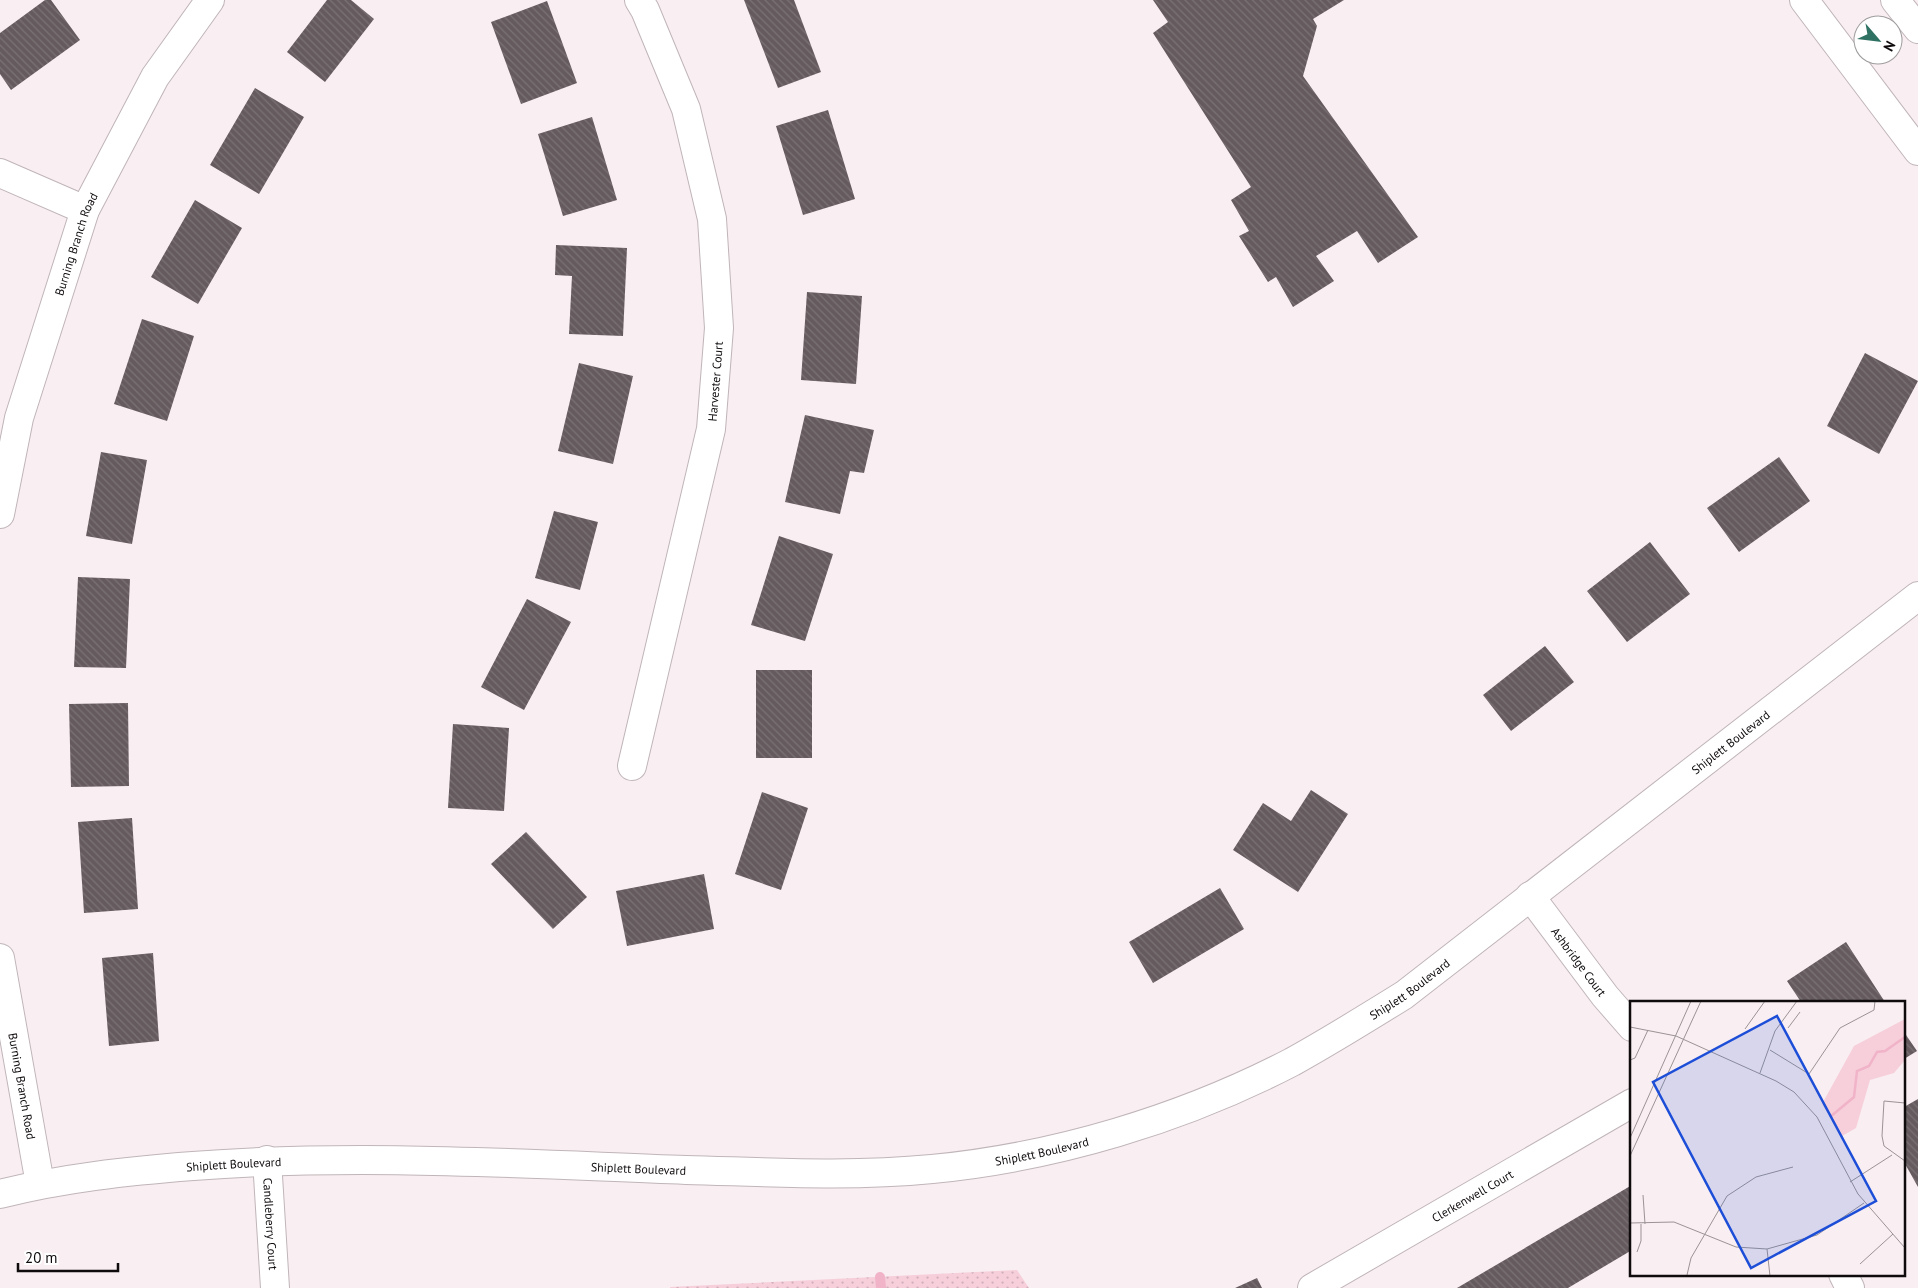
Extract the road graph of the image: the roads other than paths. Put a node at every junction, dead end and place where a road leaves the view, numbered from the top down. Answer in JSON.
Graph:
{"nodes":[{"id":1,"x":210,"y":0,"type":"edge"},
{"id":2,"x":639,"y":0,"type":"edge"},
{"id":3,"x":1804,"y":0,"type":"edge"},
{"id":4,"x":1895,"y":0,"type":"edge"},
{"id":5,"x":1918,"y":29,"type":"edge"},
{"id":6,"x":1918,"y":151,"type":"edge"},
{"id":7,"x":0,"y":173,"type":"edge"},
{"id":8,"x":86,"y":210,"type":"junction"},
{"id":9,"x":0,"y":514,"type":"edge"},
{"id":10,"x":1918,"y":596,"type":"edge"},
{"id":11,"x":632,"y":766,"type":"dead end"},
{"id":12,"x":1530,"y":896,"type":"junction"},
{"id":13,"x":0,"y":958,"type":"edge"},
{"id":14,"x":1630,"y":1025,"type":"edge"},
{"id":15,"x":1630,"y":1104,"type":"edge"},
{"id":16,"x":267,"y":1160,"type":"junction"},
{"id":17,"x":40,"y":1184,"type":"junction"},
{"id":18,"x":0,"y":1194,"type":"edge"},
{"id":19,"x":1844,"y":1276,"type":"edge"},
{"id":20,"x":275,"y":1288,"type":"edge"},
{"id":21,"x":1312,"y":1288,"type":"edge"},
{"id":22,"x":1850,"y":1288,"type":"edge"}],
"edges":[{"from":1,"to":8,"type":"street","name":"Burning Branch Road"},
{"from":2,"to":11,"type":"street","name":"Harvester Court"},
{"from":3,"to":6,"type":"street"},
{"from":4,"to":5,"type":"street"},
{"from":7,"to":8,"type":"street"},
{"from":8,"to":9,"type":"street","name":"Burning Branch Road"},
{"from":10,"to":12,"type":"street","name":"Shiplett Boulevard"},
{"from":12,"to":14,"type":"street","name":"Ashbridge Court"},
{"from":12,"to":16,"type":"street","name":"Shiplett Boulevard"},
{"from":13,"to":17,"type":"street","name":"Burning Branch Road"},
{"from":15,"to":21,"type":"street","name":"Clerkenwell Court"},
{"from":16,"to":17,"type":"street","name":"Shiplett Boulevard"},
{"from":16,"to":20,"type":"street","name":"Candleberry Court"},
{"from":17,"to":18,"type":"street","name":"Shiplett Boulevard"},
{"from":19,"to":22,"type":"street"}]}
